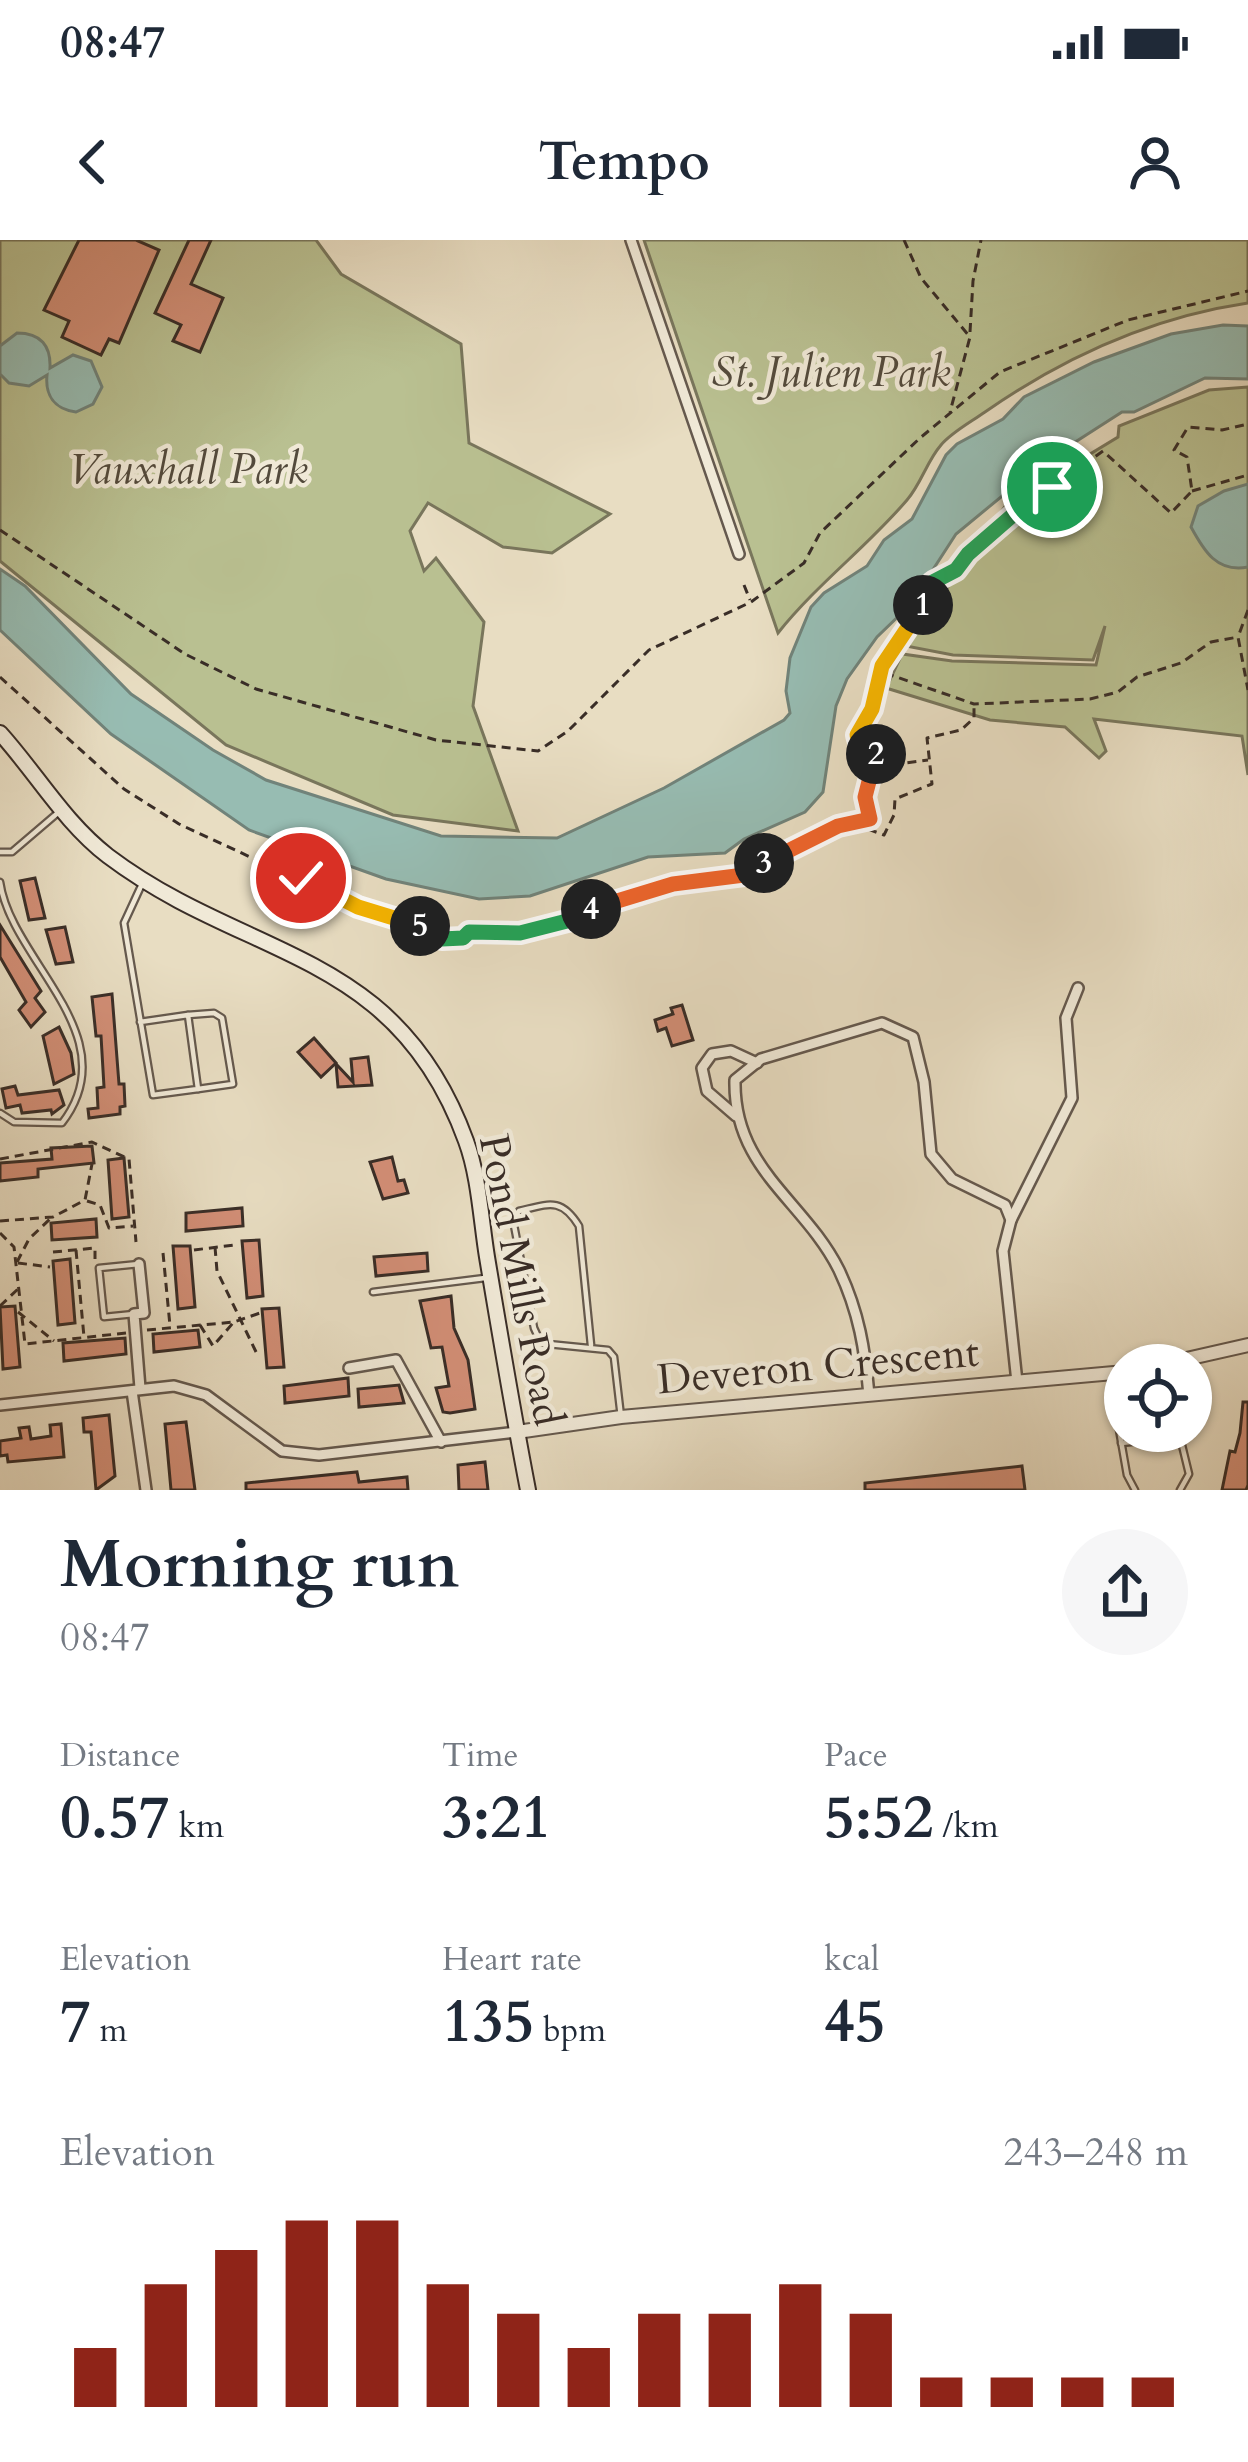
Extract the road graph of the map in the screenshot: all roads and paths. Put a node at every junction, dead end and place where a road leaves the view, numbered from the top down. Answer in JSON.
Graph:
{"nodes":[{"id":1,"x":631,"y":240,"type":"edge"},
{"id":2,"x":904,"y":240,"type":"edge"},
{"id":3,"x":982,"y":240,"type":"edge"},
{"id":4,"x":1248,"y":291,"type":"edge"},
{"id":5,"x":969,"y":337,"type":"junction"},
{"id":6,"x":949,"y":417,"type":"junction"},
{"id":7,"x":1248,"y":424,"type":"edge"},
{"id":8,"x":1248,"y":475,"type":"edge"},
{"id":9,"x":1192,"y":490,"type":"junction"},
{"id":10,"x":0,"y":530,"type":"edge"},
{"id":11,"x":739,"y":554,"type":"dead end"},
{"id":12,"x":744,"y":585,"type":"dead end"},
{"id":13,"x":751,"y":602,"type":"junction"},
{"id":14,"x":1248,"y":610,"type":"edge"},
{"id":15,"x":1238,"y":638,"type":"junction"},
{"id":16,"x":884,"y":672,"type":"junction"},
{"id":17,"x":0,"y":677,"type":"edge"},
{"id":18,"x":1248,"y":690,"type":"edge"},
{"id":19,"x":974,"y":704,"type":"junction"},
{"id":20,"x":0,"y":733,"type":"edge"},
{"id":21,"x":878,"y":758,"type":"junction"},
{"id":22,"x":930,"y":759,"type":"junction"},
{"id":23,"x":60,"y":811,"type":"junction"},
{"id":24,"x":854,"y":824,"type":"junction"},
{"id":25,"x":0,"y":852,"type":"edge"},
{"id":26,"x":145,"y":880,"type":"junction"},
{"id":27,"x":0,"y":882,"type":"edge"},
{"id":28,"x":1078,"y":988,"type":"dead end"},
{"id":29,"x":188,"y":1015,"type":"junction"},
{"id":30,"x":140,"y":1022,"type":"junction"},
{"id":31,"x":757,"y":1063,"type":"junction"},
{"id":32,"x":199,"y":1089,"type":"junction"},
{"id":33,"x":0,"y":1113,"type":"edge"},
{"id":34,"x":736,"y":1116,"type":"junction"},
{"id":35,"x":0,"y":1159,"type":"edge"},
{"id":36,"x":92,"y":1164,"type":"dead end"},
{"id":37,"x":85,"y":1200,"type":"junction"},
{"id":38,"x":53,"y":1216,"type":"junction"},
{"id":39,"x":1012,"y":1220,"type":"junction"},
{"id":40,"x":0,"y":1221,"type":"edge"},
{"id":41,"x":135,"y":1226,"type":"junction"},
{"id":42,"x":136,"y":1242,"type":"dead end"},
{"id":43,"x":234,"y":1245,"type":"dead end"},
{"id":44,"x":215,"y":1247,"type":"junction"},
{"id":45,"x":76,"y":1250,"type":"junction"},
{"id":46,"x":194,"y":1250,"type":"dead end"},
{"id":47,"x":53,"y":1252,"type":"dead end"},
{"id":48,"x":163,"y":1253,"type":"dead end"},
{"id":49,"x":139,"y":1264,"type":"joint"},
{"id":50,"x":50,"y":1267,"type":"dead end"},
{"id":51,"x":100,"y":1268,"type":"junction"},
{"id":52,"x":491,"y":1277,"type":"junction"},
{"id":53,"x":19,"y":1288,"type":"dead end"},
{"id":54,"x":373,"y":1292,"type":"dead end"},
{"id":55,"x":0,"y":1306,"type":"edge"},
{"id":56,"x":18,"y":1312,"type":"dead end"},
{"id":57,"x":134,"y":1314,"type":"junction"},
{"id":58,"x":235,"y":1322,"type":"dead end"},
{"id":59,"x":104,"y":1324,"type":"dead end"},
{"id":60,"x":200,"y":1325,"type":"dead end"},
{"id":61,"x":170,"y":1328,"type":"dead end"},
{"id":62,"x":105,"y":1335,"type":"dead end"},
{"id":63,"x":84,"y":1337,"type":"dead end"},
{"id":64,"x":54,"y":1341,"type":"dead end"},
{"id":65,"x":591,"y":1345,"type":"junction"},
{"id":66,"x":1248,"y":1345,"type":"edge"},
{"id":67,"x":1212,"y":1353,"type":"edge"},
{"id":68,"x":258,"y":1356,"type":"dead end"},
{"id":69,"x":350,"y":1368,"type":"dead end"},
{"id":70,"x":1104,"y":1373,"type":"edge"},
{"id":71,"x":1017,"y":1382,"type":"junction"},
{"id":72,"x":136,"y":1390,"type":"junction"},
{"id":73,"x":869,"y":1395,"type":"junction"},
{"id":74,"x":0,"y":1405,"type":"edge"},
{"id":75,"x":621,"y":1417,"type":"junction"},
{"id":76,"x":517,"y":1432,"type":"junction"},
{"id":77,"x":441,"y":1442,"type":"junction"},
{"id":78,"x":1124,"y":1452,"type":"edge"},
{"id":79,"x":1184,"y":1452,"type":"edge"},
{"id":80,"x":146,"y":1490,"type":"edge"},
{"id":81,"x":528,"y":1490,"type":"edge"},
{"id":82,"x":1135,"y":1490,"type":"edge"},
{"id":83,"x":1180,"y":1490,"type":"edge"}],
"edges":[{"from":1,"to":11,"type":"street"},
{"from":2,"to":5,"type":"path"},
{"from":3,"to":5,"type":"path"},
{"from":4,"to":6,"type":"path"},
{"from":5,"to":6,"type":"path"},
{"from":6,"to":13,"type":"path"},
{"from":7,"to":9,"type":"path"},
{"from":8,"to":9,"type":"path"},
{"from":9,"to":16,"type":"path"},
{"from":10,"to":13,"type":"path"},
{"from":12,"to":13,"type":"path"},
{"from":14,"to":15,"type":"path"},
{"from":15,"to":18,"type":"path"},
{"from":15,"to":19,"type":"path"},
{"from":16,"to":19,"type":"path"},
{"from":16,"to":21,"type":"path"},
{"from":17,"to":24,"type":"path"},
{"from":19,"to":22,"type":"path"},
{"from":20,"to":23,"type":"main road","name":"Pond Mills Road"},
{"from":21,"to":22,"type":"path"},
{"from":21,"to":24,"type":"path"},
{"from":22,"to":24,"type":"path"},
{"from":23,"to":25,"type":"lane"},
{"from":23,"to":26,"type":"main road","name":"Pond Mills Road"},
{"from":26,"to":30,"type":"lane"},
{"from":26,"to":52,"type":"main road","name":"Pond Mills Road"},
{"from":27,"to":33,"type":"lane"},
{"from":28,"to":39,"type":"street"},
{"from":29,"to":30,"type":"lane"},
{"from":29,"to":32,"type":"lane"},
{"from":29,"to":32,"type":"lane"},
{"from":30,"to":32,"type":"lane"},
{"from":31,"to":34,"type":"street"},
{"from":31,"to":34,"type":"street"},
{"from":31,"to":39,"type":"street"},
{"from":34,"to":73,"type":"street"},
{"from":35,"to":41,"type":"path"},
{"from":36,"to":37,"type":"path"},
{"from":37,"to":38,"type":"path"},
{"from":37,"to":41,"type":"path"},
{"from":38,"to":40,"type":"path"},
{"from":38,"to":50,"type":"path"},
{"from":39,"to":71,"type":"street"},
{"from":41,"to":42,"type":"path"},
{"from":43,"to":44,"type":"path"},
{"from":44,"to":46,"type":"path"},
{"from":44,"to":68,"type":"path"},
{"from":45,"to":47,"type":"path"},
{"from":45,"to":51,"type":"path"},
{"from":45,"to":63,"type":"path"},
{"from":48,"to":61,"type":"path"},
{"from":49,"to":51,"type":"lane"},
{"from":49,"to":57,"type":"street"},
{"from":51,"to":57,"type":"lane"},
{"from":52,"to":54,"type":"lane"},
{"from":52,"to":76,"type":"main road","name":"Pond Mills Road"},
{"from":53,"to":55,"type":"path"},
{"from":56,"to":64,"type":"path"},
{"from":57,"to":72,"type":"street"},
{"from":58,"to":60,"type":"path"},
{"from":59,"to":62,"type":"path"},
{"from":65,"to":65,"type":"lane"},
{"from":65,"to":75,"type":"lane"},
{"from":66,"to":67,"type":"street"},
{"from":69,"to":77,"type":"street"},
{"from":70,"to":71,"type":"street","name":"Deveron Crescent"},
{"from":71,"to":73,"type":"street","name":"Deveron Crescent"},
{"from":72,"to":74,"type":"street"},
{"from":72,"to":77,"type":"street"},
{"from":72,"to":80,"type":"street"},
{"from":73,"to":75,"type":"street","name":"Deveron Crescent"},
{"from":75,"to":76,"type":"street","name":"Deveron Crescent"},
{"from":76,"to":77,"type":"street"},
{"from":76,"to":81,"type":"main road","name":"Pond Mills Road"},
{"from":78,"to":82,"type":"lane"},
{"from":79,"to":83,"type":"lane"}]}
